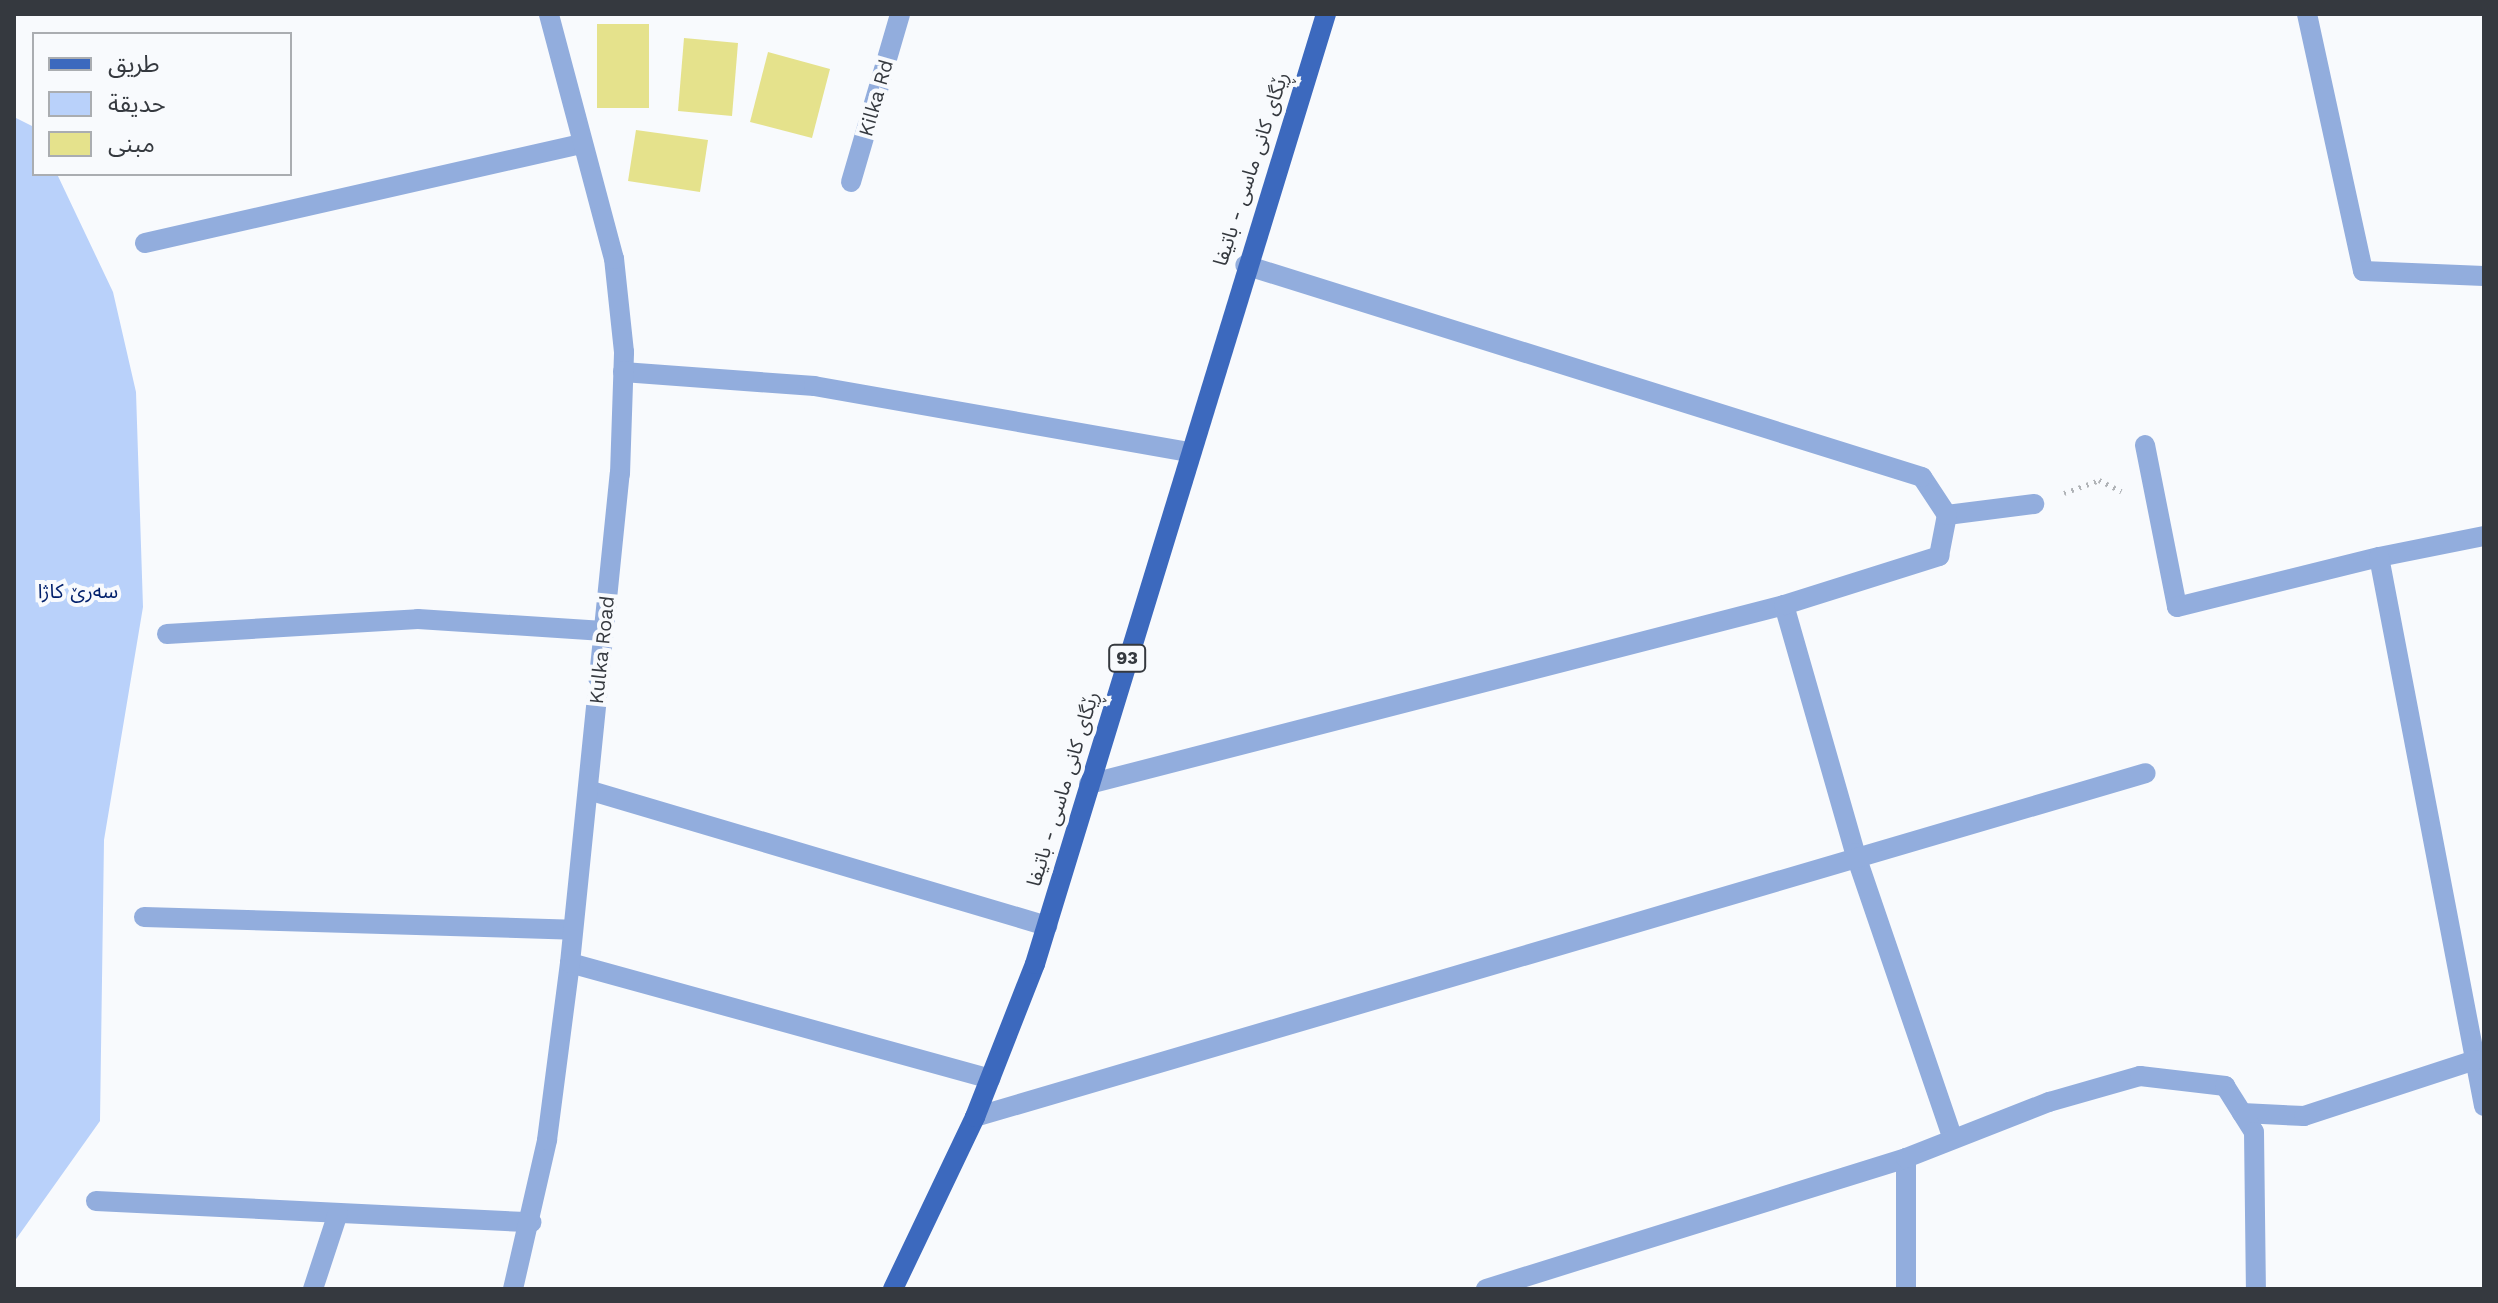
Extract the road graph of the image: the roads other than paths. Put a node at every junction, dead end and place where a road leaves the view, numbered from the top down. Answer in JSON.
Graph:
{"nodes":[{"id":1,"x":549,"y":14,"type":"edge"},
{"id":2,"x":900,"y":14,"type":"edge"},
{"id":3,"x":1326,"y":14,"type":"edge"},
{"id":4,"x":2307,"y":14,"type":"edge"},
{"id":5,"x":580,"y":144,"type":"junction"},
{"id":6,"x":851,"y":182,"type":"dead end"},
{"id":7,"x":145,"y":243,"type":"dead end"},
{"id":8,"x":1245,"y":265,"type":"junction"},
{"id":9,"x":2484,"y":276,"type":"edge"},
{"id":10,"x":623,"y":372,"type":"junction"},
{"id":11,"x":2145,"y":445,"type":"dead end"},
{"id":12,"x":1189,"y":452,"type":"junction"},
{"id":13,"x":2034,"y":504,"type":"road end"},
{"id":14,"x":1947,"y":515,"type":"junction"},
{"id":15,"x":2484,"y":536,"type":"edge"},
{"id":16,"x":2379,"y":557,"type":"junction"},
{"id":17,"x":1784,"y":605,"type":"junction"},
{"id":18,"x":604,"y":631,"type":"junction"},
{"id":19,"x":167,"y":634,"type":"dead end"},
{"id":20,"x":2146,"y":773,"type":"dead end"},
{"id":21,"x":1089,"y":784,"type":"junction"},
{"id":22,"x":588,"y":790,"type":"junction"},
{"id":23,"x":1855,"y":853,"type":"junction"},
{"id":24,"x":144,"y":917,"type":"dead end"},
{"id":25,"x":1047,"y":926,"type":"junction"},
{"id":26,"x":573,"y":930,"type":"junction"},
{"id":27,"x":570,"y":963,"type":"junction"},
{"id":28,"x":2475,"y":1060,"type":"junction"},
{"id":29,"x":990,"y":1079,"type":"junction"},
{"id":30,"x":2484,"y":1106,"type":"edge"},
{"id":31,"x":2242,"y":1113,"type":"junction"},
{"id":32,"x":975,"y":1117,"type":"junction"},
{"id":33,"x":1953,"y":1139,"type":"junction"},
{"id":34,"x":1906,"y":1158,"type":"junction"},
{"id":35,"x":96,"y":1201,"type":"dead end"},
{"id":36,"x":338,"y":1213,"type":"junction"},
{"id":37,"x":531,"y":1222,"type":"junction"},
{"id":38,"x":313,"y":1289,"type":"edge"},
{"id":39,"x":513,"y":1289,"type":"edge"},
{"id":40,"x":893,"y":1289,"type":"edge"},
{"id":41,"x":1486,"y":1289,"type":"edge"},
{"id":42,"x":1906,"y":1289,"type":"edge"},
{"id":43,"x":2256,"y":1289,"type":"edge"}],
"edges":[{"from":1,"to":5,"type":"street","name":"Kulka Road"},
{"from":2,"to":6,"type":"street","name":"Kilka Rd"},
{"from":3,"to":8,"type":"main road","name":"ڕێگای کانی ماسی - باتيفا","number":"93"},
{"from":4,"to":9,"type":"street"},
{"from":5,"to":7,"type":"street"},
{"from":5,"to":10,"type":"street","name":"Kulka Road"},
{"from":8,"to":12,"type":"main road","name":"ڕێگای کانی ماسی - باتيفا","number":"93"},
{"from":8,"to":14,"type":"street"},
{"from":10,"to":12,"type":"street"},
{"from":10,"to":18,"type":"street","name":"Kulka Road"},
{"from":11,"to":16,"type":"street"},
{"from":12,"to":21,"type":"main road","name":"ڕێگای کانی ماسی - باتيفا","number":"93"},
{"from":13,"to":14,"type":"street"},
{"from":14,"to":17,"type":"street"},
{"from":15,"to":16,"type":"street"},
{"from":16,"to":28,"type":"street"},
{"from":17,"to":21,"type":"street"},
{"from":17,"to":23,"type":"street"},
{"from":18,"to":19,"type":"street"},
{"from":18,"to":22,"type":"street","name":"Kulka Road"},
{"from":20,"to":23,"type":"street"},
{"from":21,"to":25,"type":"main road","name":"ڕێگای کانی ماسی - باتيفا","number":"93"},
{"from":22,"to":25,"type":"street"},
{"from":22,"to":26,"type":"street","name":"Kulka Road"},
{"from":23,"to":32,"type":"street"},
{"from":23,"to":33,"type":"street"},
{"from":24,"to":26,"type":"street"},
{"from":25,"to":29,"type":"main road","name":"ڕێگای کانی ماسی - باتيفا","number":"93"},
{"from":26,"to":27,"type":"street","name":"Kulka Road"},
{"from":27,"to":29,"type":"street"},
{"from":27,"to":37,"type":"street","name":"Kulka Road"},
{"from":28,"to":30,"type":"street"},
{"from":28,"to":31,"type":"street"},
{"from":29,"to":32,"type":"main road","name":"ڕێگای کانی ماسی - باتيفا","number":"93"},
{"from":31,"to":33,"type":"street"},
{"from":31,"to":43,"type":"street"},
{"from":32,"to":40,"type":"main road","name":"ڕێگای کانی ماسی - باتيفا","number":"93"},
{"from":33,"to":34,"type":"street"},
{"from":34,"to":41,"type":"street"},
{"from":34,"to":42,"type":"street"},
{"from":35,"to":36,"type":"street"},
{"from":36,"to":37,"type":"street"},
{"from":36,"to":38,"type":"street"},
{"from":37,"to":39,"type":"street","name":"Kulka Road"}]}
